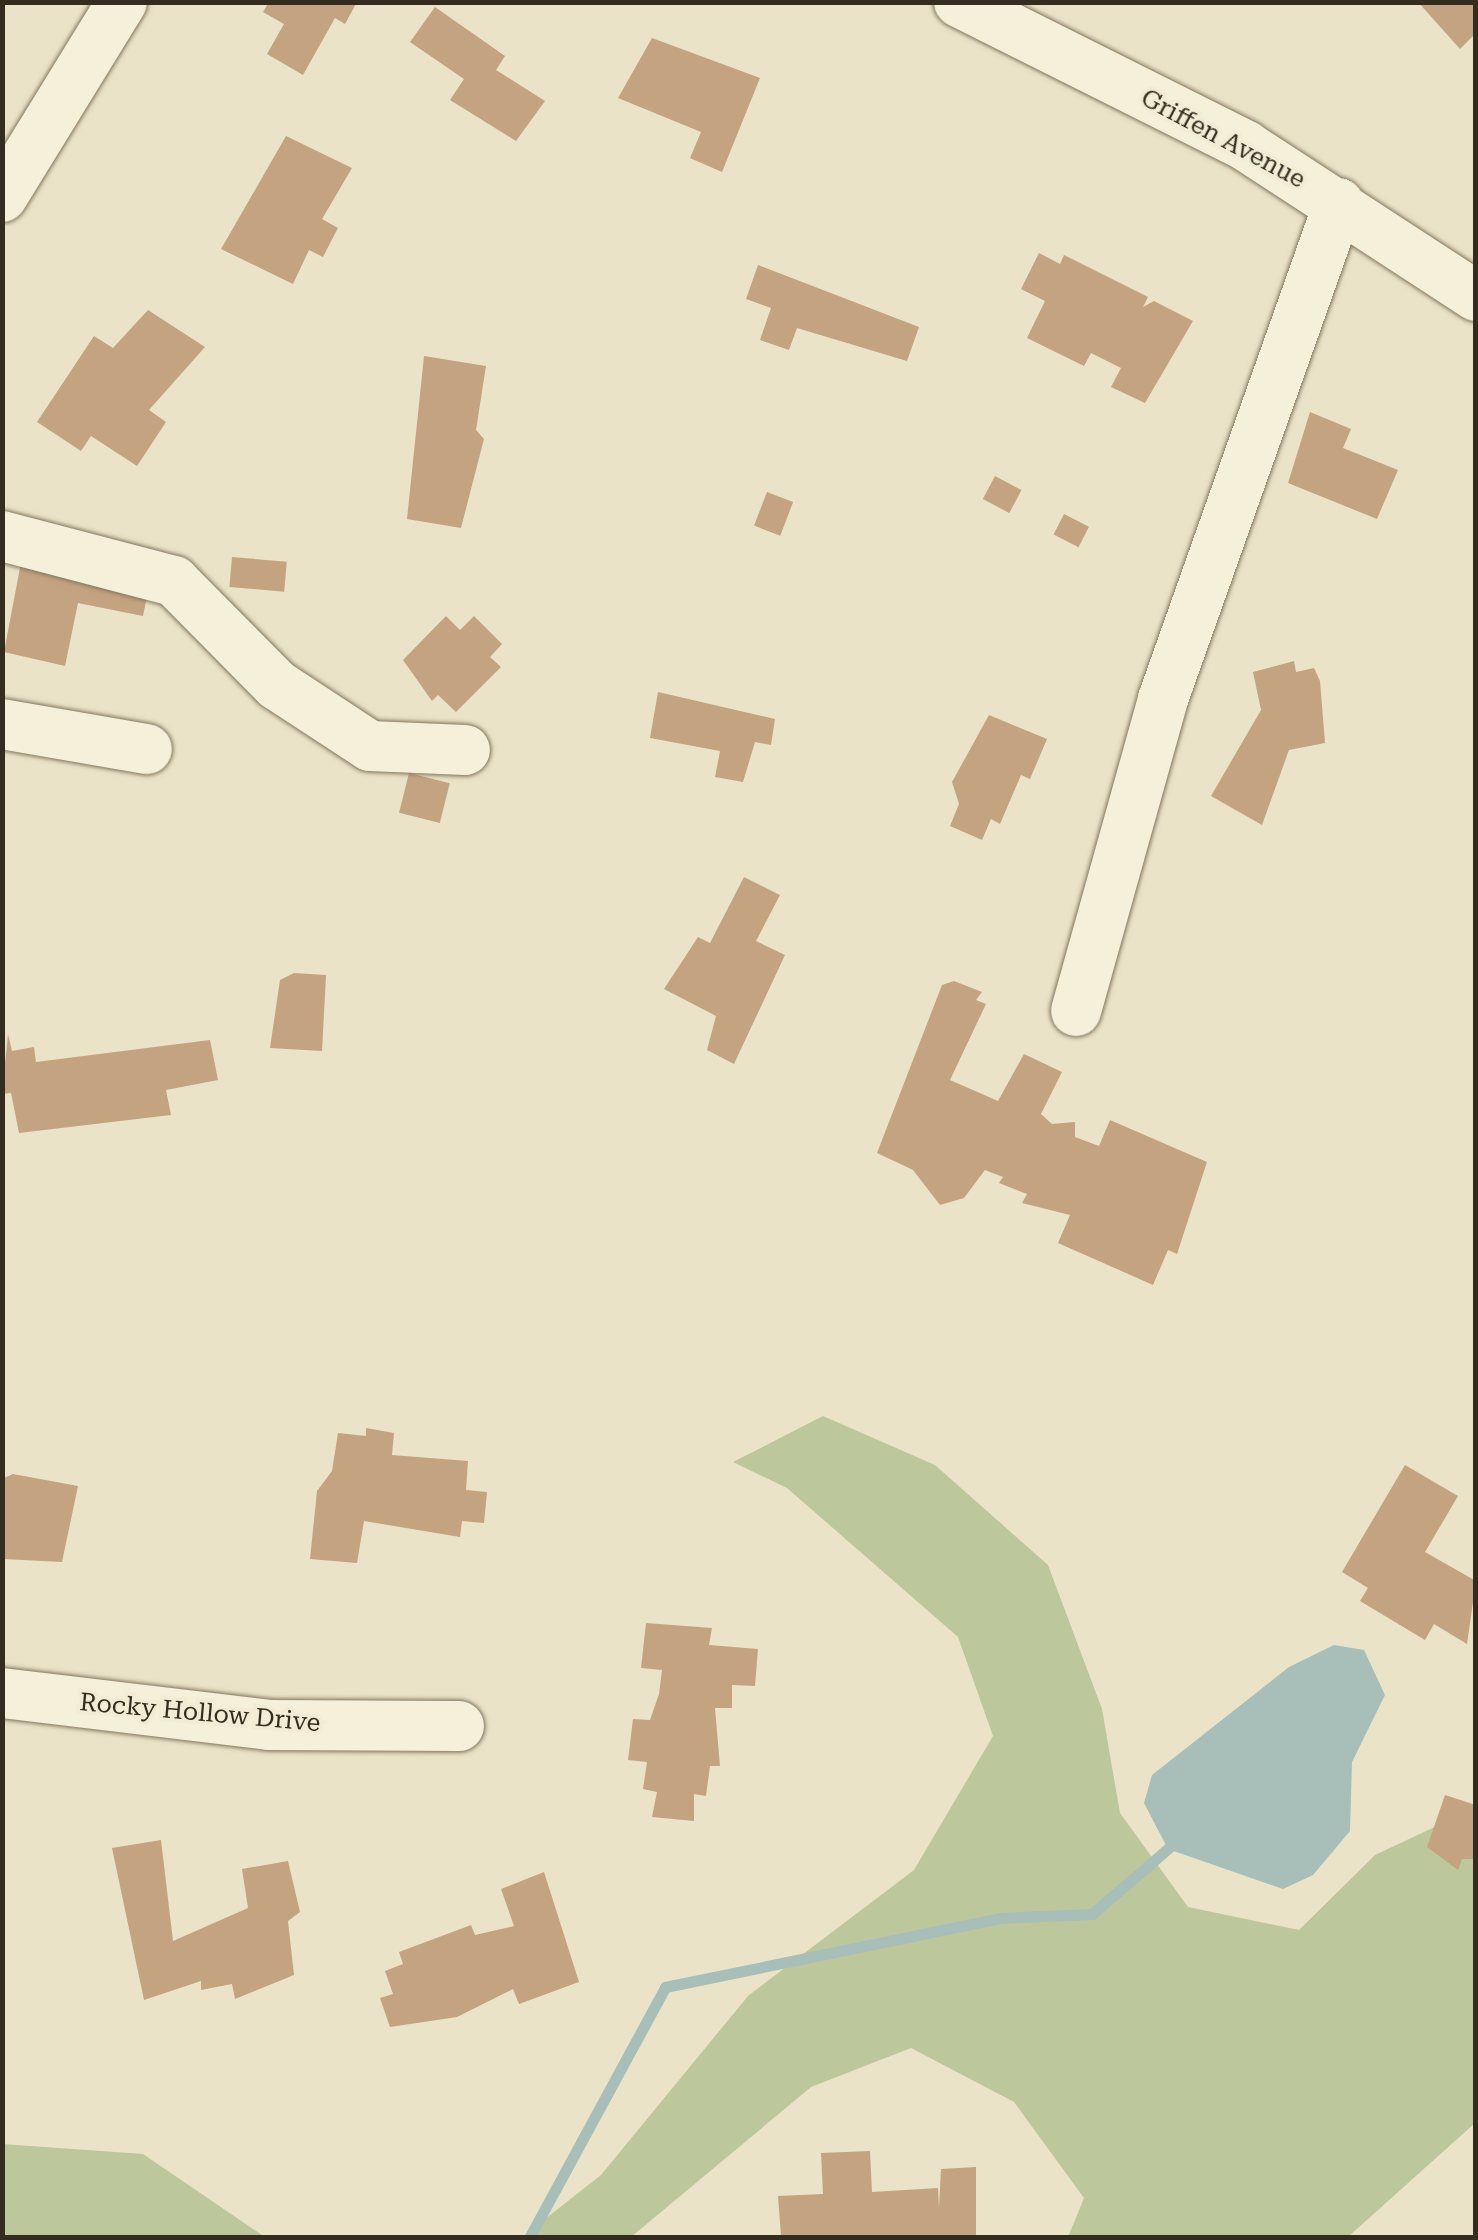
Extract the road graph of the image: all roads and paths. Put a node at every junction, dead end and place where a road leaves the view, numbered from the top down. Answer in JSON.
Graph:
{"nodes":[{"id":1,"x":122,"y":2,"type":"edge"},
{"id":2,"x":959,"y":2,"type":"edge"},
{"id":3,"x":2,"y":197,"type":"edge"},
{"id":4,"x":1339,"y":204,"type":"junction"},
{"id":5,"x":1476,"y":296,"type":"edge"},
{"id":6,"x":2,"y":536,"type":"edge"},
{"id":7,"x":2,"y":724,"type":"edge"},
{"id":8,"x":147,"y":749,"type":"dead end"},
{"id":9,"x":465,"y":750,"type":"dead end"},
{"id":10,"x":1076,"y":1011,"type":"dead end"},
{"id":11,"x":2,"y":1693,"type":"edge"},
{"id":12,"x":459,"y":1726,"type":"dead end"}],
"edges":[{"from":1,"to":3,"type":"street"},
{"from":2,"to":4,"type":"street","name":"Griffen Avenue"},
{"from":4,"to":5,"type":"street","name":"Griffen Avenue"},
{"from":4,"to":10,"type":"street"},
{"from":6,"to":9,"type":"street"},
{"from":7,"to":8,"type":"street"},
{"from":11,"to":12,"type":"street","name":"Rocky Hollow Drive"}]}
